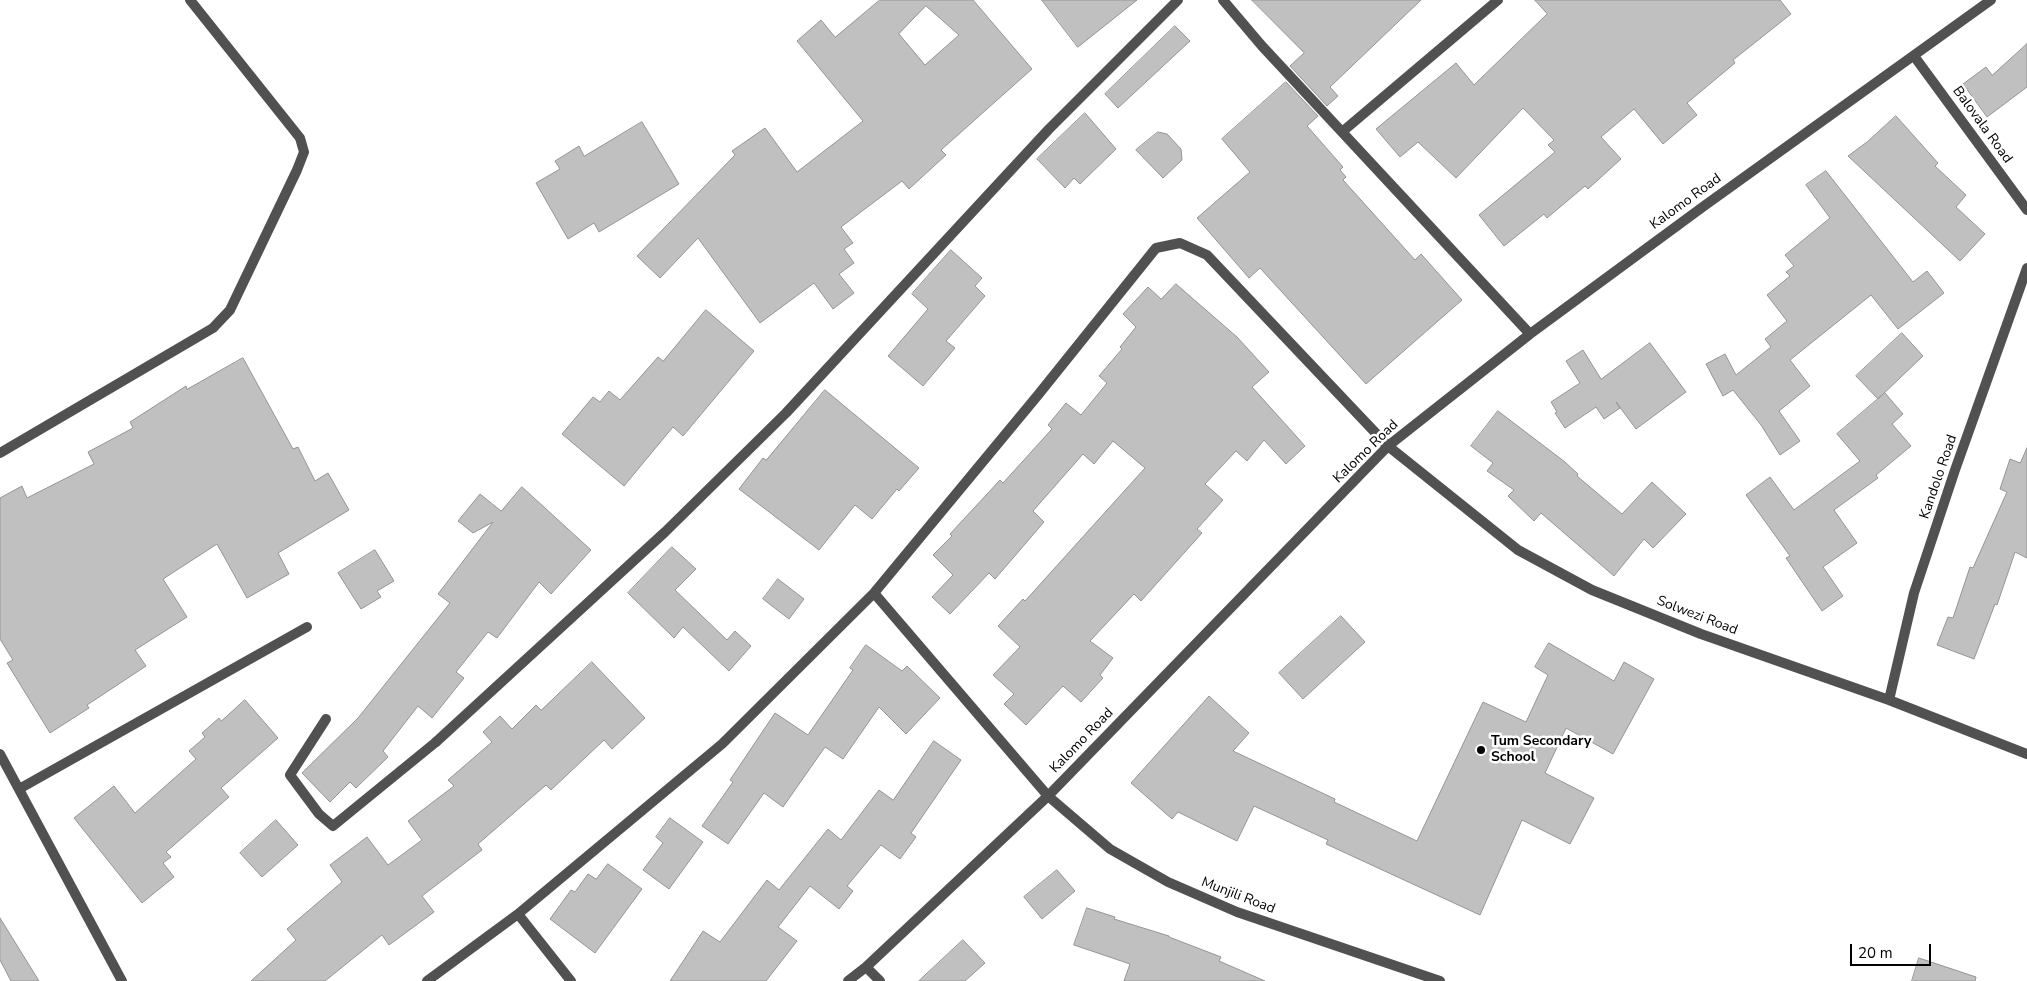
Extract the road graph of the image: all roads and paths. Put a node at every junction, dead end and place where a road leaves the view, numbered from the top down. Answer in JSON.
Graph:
{"nodes":[{"id":1,"x":190,"y":0,"type":"edge"},
{"id":2,"x":1178,"y":0,"type":"edge"},
{"id":3,"x":1223,"y":0,"type":"edge"},
{"id":4,"x":1498,"y":0,"type":"edge"},
{"id":5,"x":1991,"y":0,"type":"edge"},
{"id":6,"x":1914,"y":56,"type":"junction"},
{"id":7,"x":1342,"y":132,"type":"junction"},
{"id":8,"x":2027,"y":210,"type":"edge"},
{"id":9,"x":2027,"y":268,"type":"edge"},
{"id":10,"x":1530,"y":334,"type":"junction"},
{"id":11,"x":1388,"y":446,"type":"junction"},
{"id":12,"x":0,"y":453,"type":"edge"},
{"id":13,"x":874,"y":593,"type":"junction"},
{"id":14,"x":307,"y":627,"type":"dead end"},
{"id":15,"x":1888,"y":700,"type":"junction"},
{"id":16,"x":326,"y":719,"type":"dead end"},
{"id":17,"x":0,"y":754,"type":"edge"},
{"id":18,"x":2027,"y":754,"type":"edge"},
{"id":19,"x":19,"y":789,"type":"junction"},
{"id":20,"x":1048,"y":796,"type":"junction"},
{"id":21,"x":518,"y":914,"type":"junction"},
{"id":22,"x":866,"y":967,"type":"junction"},
{"id":23,"x":122,"y":981,"type":"edge"},
{"id":24,"x":427,"y":981,"type":"edge"},
{"id":25,"x":571,"y":981,"type":"edge"},
{"id":26,"x":848,"y":981,"type":"edge"},
{"id":27,"x":880,"y":981,"type":"edge"},
{"id":28,"x":1440,"y":981,"type":"edge"}],
"edges":[{"from":1,"to":12,"type":"street"},
{"from":2,"to":16,"type":"street"},
{"from":3,"to":7,"type":"street"},
{"from":4,"to":7,"type":"street"},
{"from":5,"to":6,"type":"street","name":"Kalomo Road"},
{"from":6,"to":8,"type":"street","name":"Balovala Road"},
{"from":6,"to":10,"type":"street","name":"Kalomo Road"},
{"from":7,"to":10,"type":"street"},
{"from":9,"to":15,"type":"street","name":"Kandolo Road"},
{"from":10,"to":11,"type":"street","name":"Kalomo Road"},
{"from":11,"to":13,"type":"street","name":"Solwezi Road"},
{"from":11,"to":15,"type":"street","name":"Solwezi Road"},
{"from":11,"to":20,"type":"street","name":"Kalomo Road"},
{"from":13,"to":20,"type":"street","name":"Munjili Road"},
{"from":13,"to":21,"type":"street","name":"Solwezi Road"},
{"from":14,"to":19,"type":"street"},
{"from":15,"to":18,"type":"street","name":"Solwezi Road"},
{"from":17,"to":19,"type":"street"},
{"from":19,"to":23,"type":"street"},
{"from":20,"to":22,"type":"street","name":"Kalomo Road"},
{"from":20,"to":28,"type":"street","name":"Munjili Road"},
{"from":21,"to":24,"type":"street","name":"Solwezi Road"},
{"from":21,"to":25,"type":"street"},
{"from":22,"to":26,"type":"street","name":"Kalomo Road"},
{"from":22,"to":27,"type":"street"}]}
